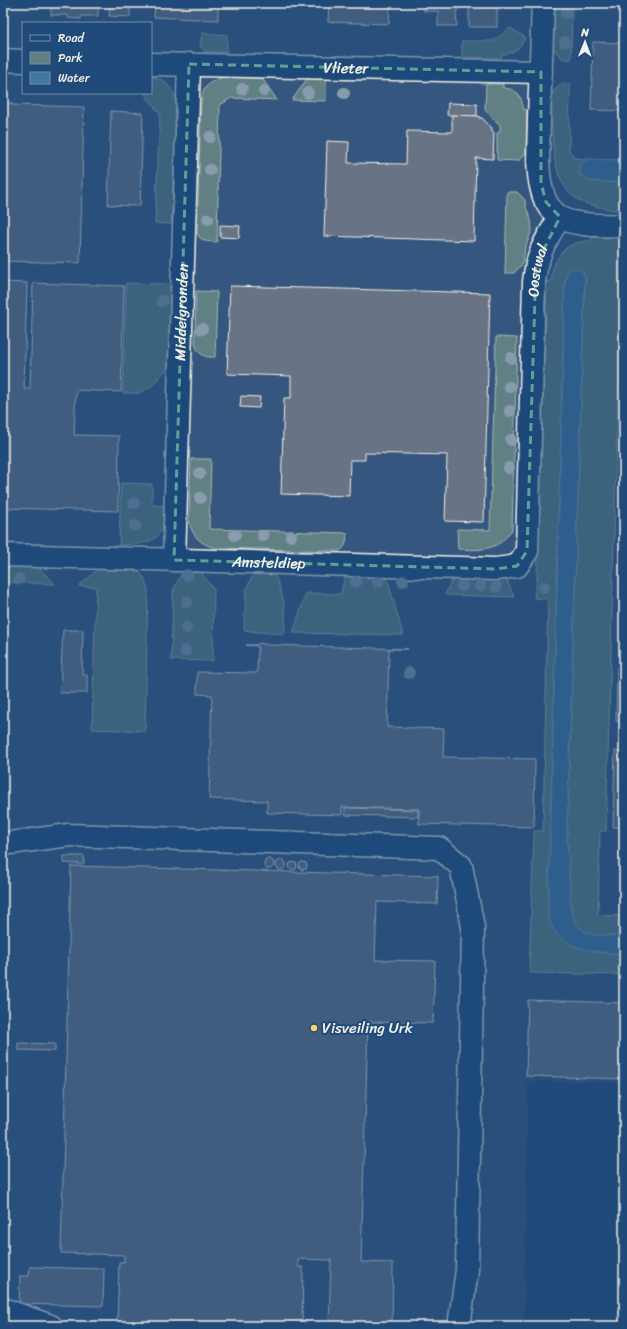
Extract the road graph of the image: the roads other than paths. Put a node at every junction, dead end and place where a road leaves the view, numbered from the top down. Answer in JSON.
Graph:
{"nodes":[{"id":1,"x":543,"y":3,"type":"edge"},
{"id":2,"x":3,"y":60,"type":"edge"},
{"id":3,"x":22,"y":61,"type":"edge"},
{"id":4,"x":152,"y":64,"type":"edge"},
{"id":5,"x":189,"y":64,"type":"junction"},
{"id":6,"x":541,"y":72,"type":"junction"},
{"id":7,"x":560,"y":217,"type":"junction"},
{"id":8,"x":624,"y":226,"type":"edge"},
{"id":9,"x":527,"y":551,"type":"joint"},
{"id":10,"x":3,"y":555,"type":"edge"},
{"id":11,"x":174,"y":560,"type":"junction"},
{"id":12,"x":3,"y":844,"type":"edge"},
{"id":13,"x":3,"y":1309,"type":"edge"},
{"id":14,"x":51,"y":1326,"type":"edge"},
{"id":15,"x":459,"y":1326,"type":"edge"}],
"edges":[{"from":1,"to":6,"type":"street"},
{"from":2,"to":3,"type":"street"},
{"from":4,"to":5,"type":"street","name":"Vlieter"},
{"from":5,"to":6,"type":"street","name":"Vlieter"},
{"from":5,"to":11,"type":"street","name":"Middelgronden"},
{"from":6,"to":7,"type":"street"},
{"from":7,"to":8,"type":"street"},
{"from":7,"to":9,"type":"street","name":"Oostwal"},
{"from":9,"to":11,"type":"street","name":"Amsteldiep"},
{"from":10,"to":11,"type":"street","name":"Amsteldiep"},
{"from":12,"to":15,"type":"street"},
{"from":13,"to":14,"type":"street"}]}
